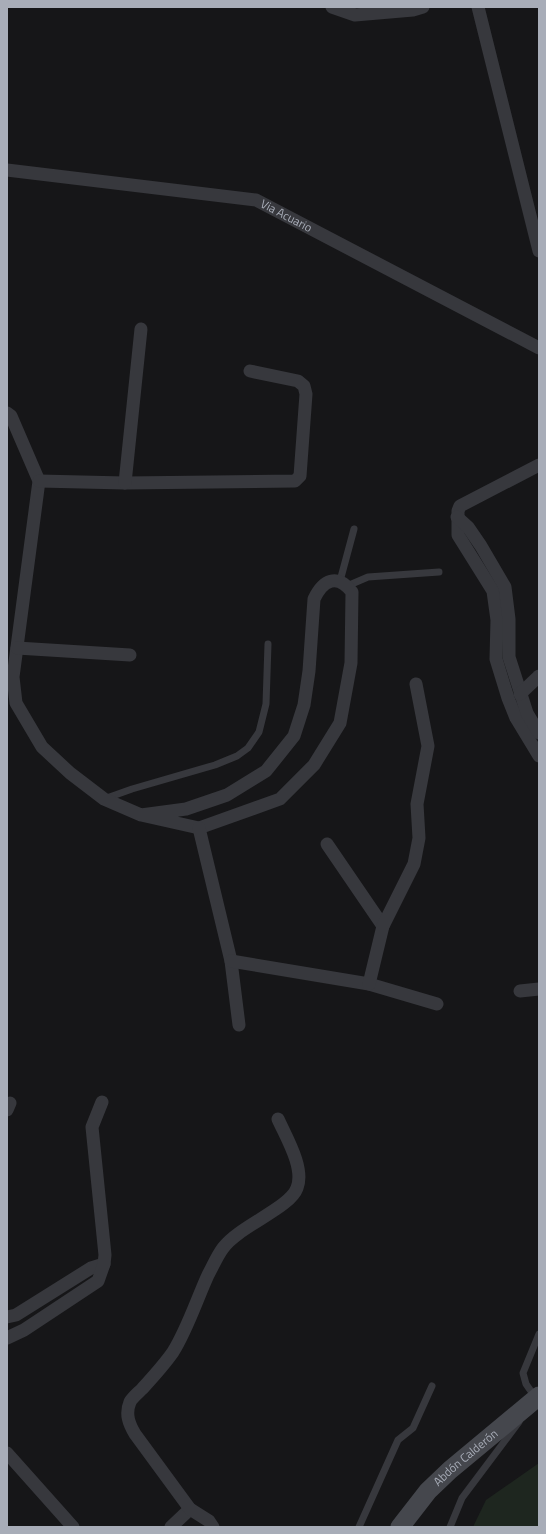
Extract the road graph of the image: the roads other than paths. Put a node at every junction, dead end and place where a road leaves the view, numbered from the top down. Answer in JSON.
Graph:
{"nodes":[{"id":1,"x":332,"y":7,"type":"edge"},
{"id":2,"x":423,"y":7,"type":"edge"},
{"id":3,"x":478,"y":7,"type":"edge"},
{"id":4,"x":7,"y":170,"type":"edge"},
{"id":5,"x":539,"y":251,"type":"edge"},
{"id":6,"x":141,"y":329,"type":"dead end"},
{"id":7,"x":539,"y":348,"type":"edge"},
{"id":8,"x":250,"y":371,"type":"dead end"},
{"id":9,"x":7,"y":413,"type":"edge"},
{"id":10,"x":539,"y":465,"type":"edge"},
{"id":11,"x":39,"y":481,"type":"junction"},
{"id":12,"x":125,"y":483,"type":"junction"},
{"id":13,"x":457,"y":517,"type":"junction"},
{"id":14,"x":354,"y":529,"type":"dead end"},
{"id":15,"x":439,"y":572,"type":"dead end"},
{"id":16,"x":344,"y":583,"type":"junction"},
{"id":17,"x":268,"y":644,"type":"dead end"},
{"id":18,"x":17,"y":648,"type":"junction"},
{"id":19,"x":130,"y":655,"type":"dead end"},
{"id":20,"x":539,"y":676,"type":"edge"},
{"id":21,"x":416,"y":684,"type":"dead end"},
{"id":22,"x":520,"y":694,"type":"junction"},
{"id":23,"x":12,"y":704,"type":"edge"},
{"id":24,"x":539,"y":733,"type":"edge"},
{"id":25,"x":539,"y":756,"type":"edge"},
{"id":26,"x":104,"y":799,"type":"junction"},
{"id":27,"x":141,"y":815,"type":"junction"},
{"id":28,"x":199,"y":828,"type":"junction"},
{"id":29,"x":327,"y":844,"type":"dead end"},
{"id":30,"x":383,"y":926,"type":"junction"},
{"id":31,"x":231,"y":962,"type":"junction"},
{"id":32,"x":369,"y":984,"type":"junction"},
{"id":33,"x":539,"y":989,"type":"edge"},
{"id":34,"x":520,"y":990,"type":"dead end"},
{"id":35,"x":437,"y":1004,"type":"dead end"},
{"id":36,"x":239,"y":1025,"type":"dead end"},
{"id":37,"x":102,"y":1102,"type":"dead end"},
{"id":38,"x":278,"y":1119,"type":"dead end"},
{"id":39,"x":104,"y":1264,"type":"junction"},
{"id":40,"x":7,"y":1318,"type":"edge"},
{"id":41,"x":539,"y":1334,"type":"edge"},
{"id":42,"x":7,"y":1338,"type":"edge"},
{"id":43,"x":432,"y":1386,"type":"dead end"},
{"id":44,"x":537,"y":1397,"type":"edge"},
{"id":45,"x":7,"y":1453,"type":"edge"},
{"id":46,"x":190,"y":1508,"type":"junction"},
{"id":47,"x":73,"y":1527,"type":"edge"},
{"id":48,"x":171,"y":1527,"type":"edge"},
{"id":49,"x":213,"y":1527,"type":"edge"},
{"id":50,"x":359,"y":1527,"type":"edge"},
{"id":51,"x":400,"y":1527,"type":"edge"},
{"id":52,"x":450,"y":1527,"type":"edge"}],
"edges":[{"from":1,"to":2,"type":"street"},
{"from":3,"to":5,"type":"street"},
{"from":4,"to":7,"type":"street","name":"Via Acuario"},
{"from":6,"to":12,"type":"street"},
{"from":8,"to":12,"type":"street"},
{"from":9,"to":11,"type":"street"},
{"from":10,"to":13,"type":"street"},
{"from":11,"to":12,"type":"street"},
{"from":11,"to":18,"type":"street"},
{"from":13,"to":22,"type":"street"},
{"from":13,"to":25,"type":"street"},
{"from":14,"to":16,"type":"lane"},
{"from":15,"to":16,"type":"lane"},
{"from":16,"to":27,"type":"street"},
{"from":16,"to":28,"type":"street"},
{"from":17,"to":26,"type":"lane"},
{"from":18,"to":19,"type":"street"},
{"from":18,"to":23,"type":"street"},
{"from":20,"to":22,"type":"street"},
{"from":21,"to":30,"type":"street"},
{"from":22,"to":24,"type":"street"},
{"from":23,"to":26,"type":"street"},
{"from":26,"to":27,"type":"street"},
{"from":27,"to":28,"type":"street"},
{"from":28,"to":31,"type":"street"},
{"from":29,"to":30,"type":"street"},
{"from":30,"to":32,"type":"street"},
{"from":31,"to":32,"type":"street"},
{"from":31,"to":36,"type":"street"},
{"from":32,"to":35,"type":"street"},
{"from":33,"to":34,"type":"street"},
{"from":37,"to":39,"type":"street"},
{"from":38,"to":46,"type":"street"},
{"from":39,"to":40,"type":"street"},
{"from":39,"to":42,"type":"street"},
{"from":41,"to":44,"type":"lane"},
{"from":43,"to":50,"type":"lane"},
{"from":44,"to":51,"type":"street","name":"Abdón Calderón"},
{"from":44,"to":52,"type":"lane"},
{"from":45,"to":47,"type":"street"},
{"from":46,"to":48,"type":"street"},
{"from":46,"to":49,"type":"street"}]}
